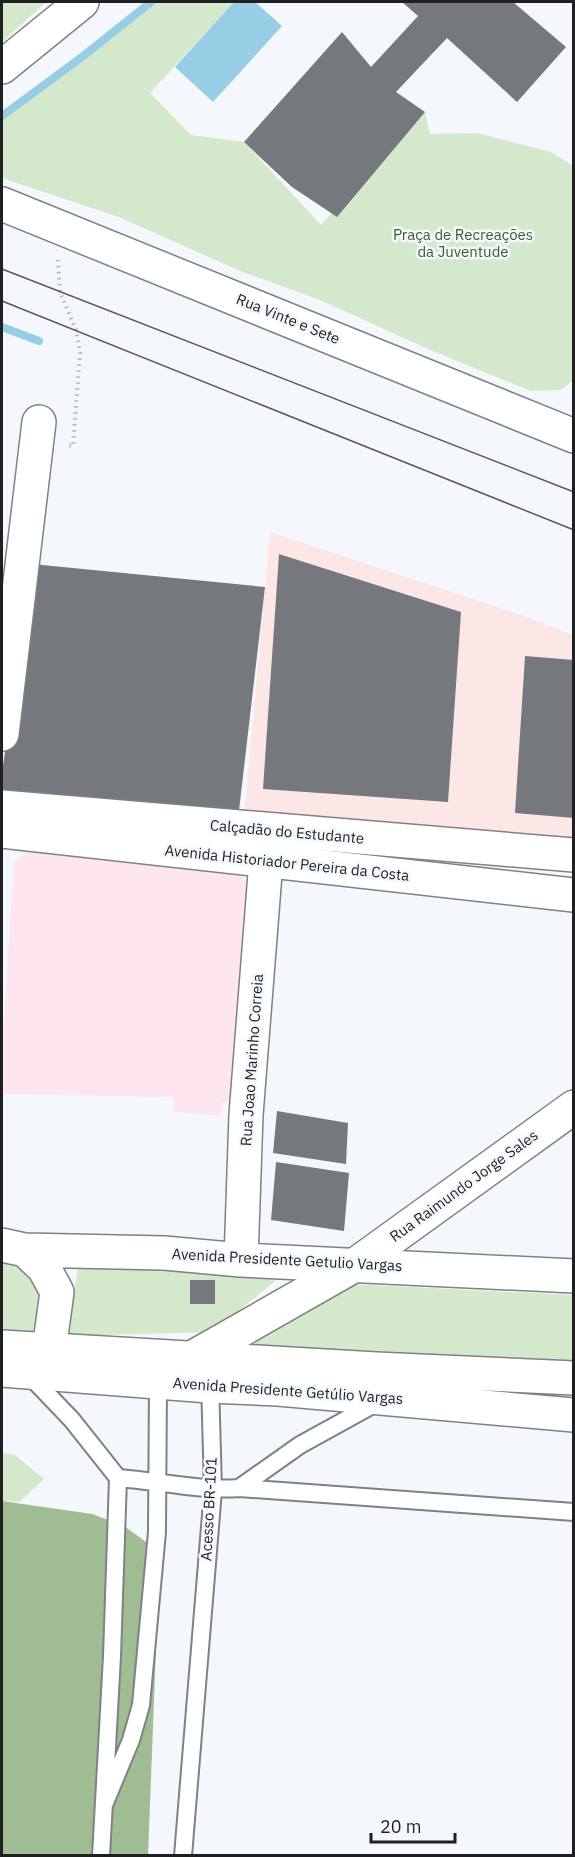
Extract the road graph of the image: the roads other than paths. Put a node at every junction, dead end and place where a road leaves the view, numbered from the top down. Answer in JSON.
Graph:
{"nodes":[{"id":1,"x":82,"y":2,"type":"edge"},
{"id":2,"x":2,"y":67,"type":"edge"},
{"id":3,"x":2,"y":204,"type":"edge"},
{"id":4,"x":37,"y":432,"type":"road end"},
{"id":5,"x":573,"y":434,"type":"edge"},
{"id":6,"x":2,"y":734,"type":"edge"},
{"id":7,"x":2,"y":807,"type":"edge"},
{"id":8,"x":2,"y":831,"type":"edge"},
{"id":9,"x":573,"y":855,"type":"edge"},
{"id":10,"x":266,"y":861,"type":"junction"},
{"id":11,"x":573,"y":895,"type":"edge"},
{"id":12,"x":573,"y":1107,"type":"edge"},
{"id":13,"x":13,"y":1248,"type":"edge"},
{"id":14,"x":241,"y":1260,"type":"junction"},
{"id":15,"x":355,"y":1265,"type":"junction"},
{"id":16,"x":573,"y":1276,"type":"edge"},
{"id":17,"x":2,"y":1347,"type":"edge"},
{"id":18,"x":25,"y":1364,"type":"edge"},
{"id":19,"x":203,"y":1368,"type":"junction"},
{"id":20,"x":573,"y":1378,"type":"edge"},
{"id":21,"x":158,"y":1382,"type":"junction"},
{"id":22,"x":385,"y":1398,"type":"junction"},
{"id":23,"x":573,"y":1415,"type":"edge"},
{"id":24,"x":118,"y":1478,"type":"junction"},
{"id":25,"x":158,"y":1481,"type":"junction"},
{"id":26,"x":239,"y":1488,"type":"junction"},
{"id":27,"x":213,"y":1490,"type":"junction"},
{"id":28,"x":573,"y":1512,"type":"edge"},
{"id":29,"x":104,"y":1805,"type":"junction"},
{"id":30,"x":101,"y":1856,"type":"edge"},
{"id":31,"x":183,"y":1856,"type":"edge"}],
"edges":[{"from":1,"to":2,"type":"street"},
{"from":3,"to":5,"type":"street","name":"Rua Vinte e Sete"},
{"from":4,"to":6,"type":"street"},
{"from":7,"to":9,"type":"street","name":"Calçadão do Estudante"},
{"from":8,"to":10,"type":"street","name":"Avenida Historiador Pereira da Costa"},
{"from":10,"to":11,"type":"street","name":"Avenida Historiador Pereira da Costa"},
{"from":10,"to":14,"type":"street","name":"Rua Joao Marinho Correia"},
{"from":12,"to":15,"type":"street","name":"Rua Raimundo Jorge Sales"},
{"from":13,"to":14,"type":"street","name":"Avenida Presidente Getulio Vargas"},
{"from":13,"to":18,"type":"street"},
{"from":14,"to":15,"type":"street","name":"Avenida Presidente Getulio Vargas"},
{"from":15,"to":16,"type":"street","name":"Avenida Presidente Getulio Vargas"},
{"from":15,"to":19,"type":"street","name":"Rua Raimundo Jorge Sales"},
{"from":17,"to":18,"type":"street","name":"Avenida Presidente Getúlio Vargas"},
{"from":18,"to":19,"type":"street","name":"Avenida Presidente Getúlio Vargas"},
{"from":18,"to":21,"type":"street","name":"Avenida Presidente Getúlio Vargas"},
{"from":18,"to":24,"type":"lane"},
{"from":19,"to":20,"type":"street","name":"Avenida Presidente Getúlio Vargas"},
{"from":19,"to":21,"type":"street","name":"Avenida Presidente Getúlio Vargas"},
{"from":19,"to":22,"type":"street","name":"Avenida Presidente Getúlio Vargas"},
{"from":19,"to":27,"type":"lane","name":"Acesso BR-101"},
{"from":21,"to":25,"type":"lane"},
{"from":22,"to":23,"type":"street","name":"Avenida Presidente Getúlio Vargas"},
{"from":22,"to":26,"type":"lane"},
{"from":24,"to":25,"type":"lane"},
{"from":24,"to":29,"type":"lane"},
{"from":25,"to":27,"type":"lane"},
{"from":25,"to":29,"type":"lane"},
{"from":26,"to":27,"type":"lane"},
{"from":26,"to":28,"type":"lane"},
{"from":27,"to":31,"type":"lane","name":"Acesso BR-101"},
{"from":29,"to":30,"type":"lane"}]}
